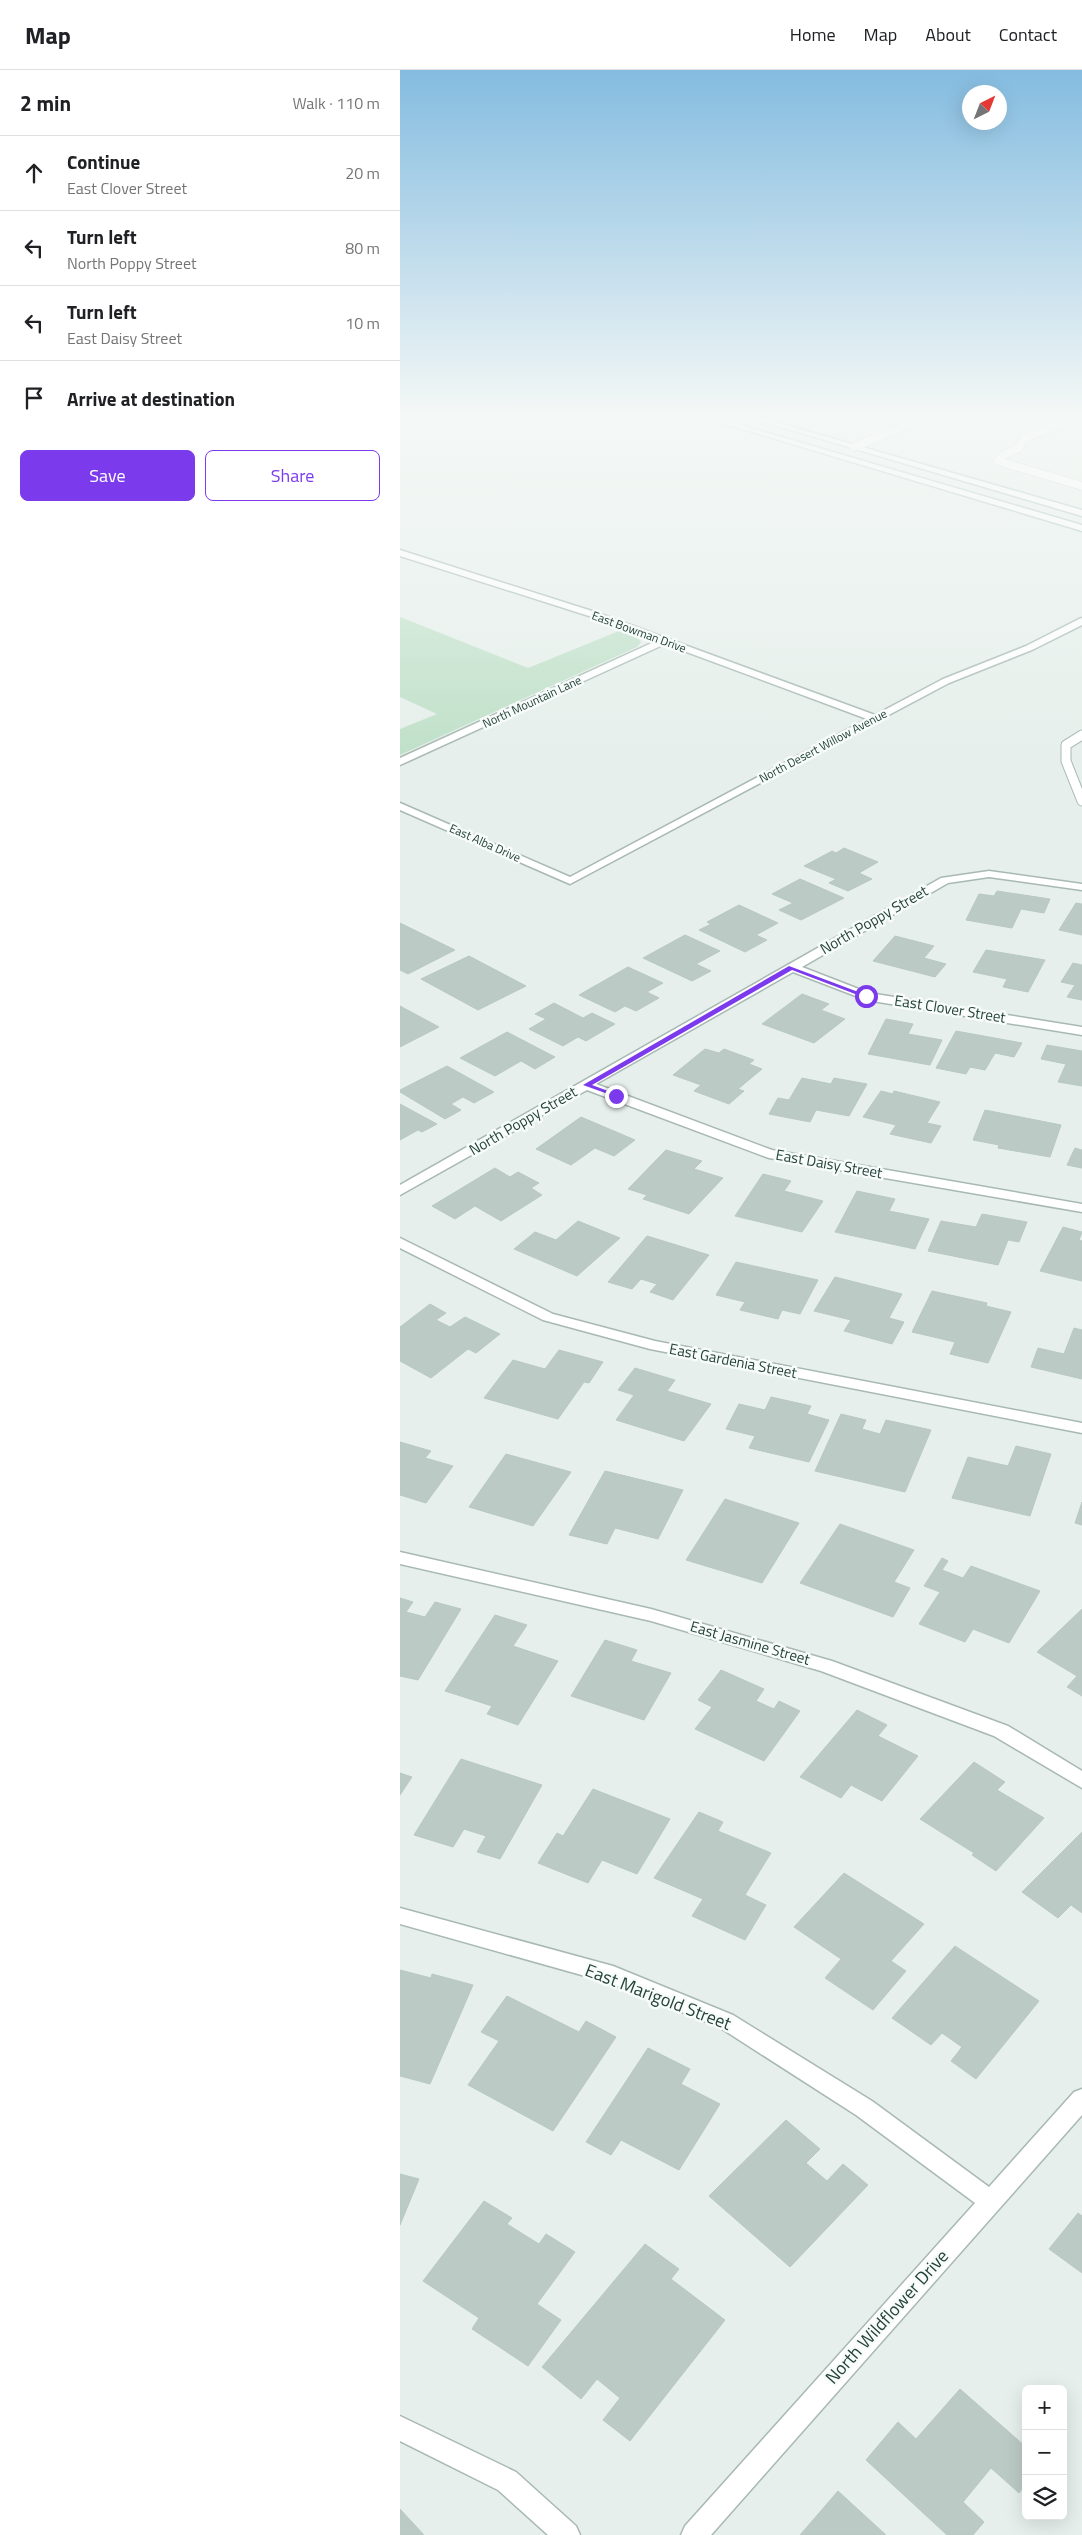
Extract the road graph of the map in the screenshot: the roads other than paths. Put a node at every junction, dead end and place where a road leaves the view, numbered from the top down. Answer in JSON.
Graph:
{"nodes":[{"id":1,"x":400,"y":553,"type":"edge"},
{"id":2,"x":1082,"y":621,"type":"edge"},
{"id":3,"x":664,"y":641,"type":"junction"},
{"id":4,"x":875,"y":718,"type":"junction"},
{"id":5,"x":1082,"y":735,"type":"edge"},
{"id":6,"x":400,"y":762,"type":"edge"},
{"id":7,"x":1082,"y":801,"type":"edge"},
{"id":8,"x":400,"y":806,"type":"edge"},
{"id":9,"x":570,"y":881,"type":"joint"},
{"id":10,"x":1082,"y":887,"type":"edge"},
{"id":11,"x":792,"y":968,"type":"junction"},
{"id":12,"x":1082,"y":1031,"type":"edge"},
{"id":13,"x":586,"y":1085,"type":"junction"},
{"id":14,"x":400,"y":1191,"type":"edge"},
{"id":15,"x":1082,"y":1208,"type":"edge"},
{"id":16,"x":400,"y":1242,"type":"edge"},
{"id":17,"x":1082,"y":1428,"type":"edge"},
{"id":18,"x":400,"y":1558,"type":"edge"},
{"id":19,"x":1082,"y":1780,"type":"edge"},
{"id":20,"x":400,"y":1916,"type":"edge"},
{"id":21,"x":1082,"y":2099,"type":"edge"},
{"id":22,"x":990,"y":2201,"type":"junction"},
{"id":23,"x":400,"y":2428,"type":"edge"},
{"id":24,"x":567,"y":2535,"type":"edge"},
{"id":25,"x":694,"y":2535,"type":"edge"}],
"edges":[{"from":1,"to":3,"type":"street","name":"East Bowman Drive"},
{"from":2,"to":4,"type":"street","name":"North Desert Willow Avenue"},
{"from":3,"to":4,"type":"street","name":"East Bowman Drive"},
{"from":3,"to":6,"type":"street","name":"North Mountain Lane"},
{"from":4,"to":9,"type":"street","name":"North Desert Willow Avenue"},
{"from":5,"to":7,"type":"lane"},
{"from":8,"to":9,"type":"street","name":"East Alba Drive"},
{"from":10,"to":11,"type":"street","name":"North Poppy Street"},
{"from":11,"to":12,"type":"street","name":"East Clover Street"},
{"from":11,"to":13,"type":"street","name":"North Poppy Street"},
{"from":13,"to":14,"type":"street","name":"North Poppy Street"},
{"from":13,"to":15,"type":"street","name":"East Daisy Street"},
{"from":16,"to":17,"type":"street","name":"East Gardenia Street"},
{"from":18,"to":19,"type":"street","name":"East Jasmine Street"},
{"from":20,"to":22,"type":"street","name":"East Marigold Street"},
{"from":21,"to":22,"type":"street","name":"North Wildflower Drive"},
{"from":22,"to":25,"type":"street","name":"North Wildflower Drive"},
{"from":23,"to":24,"type":"street"}]}
